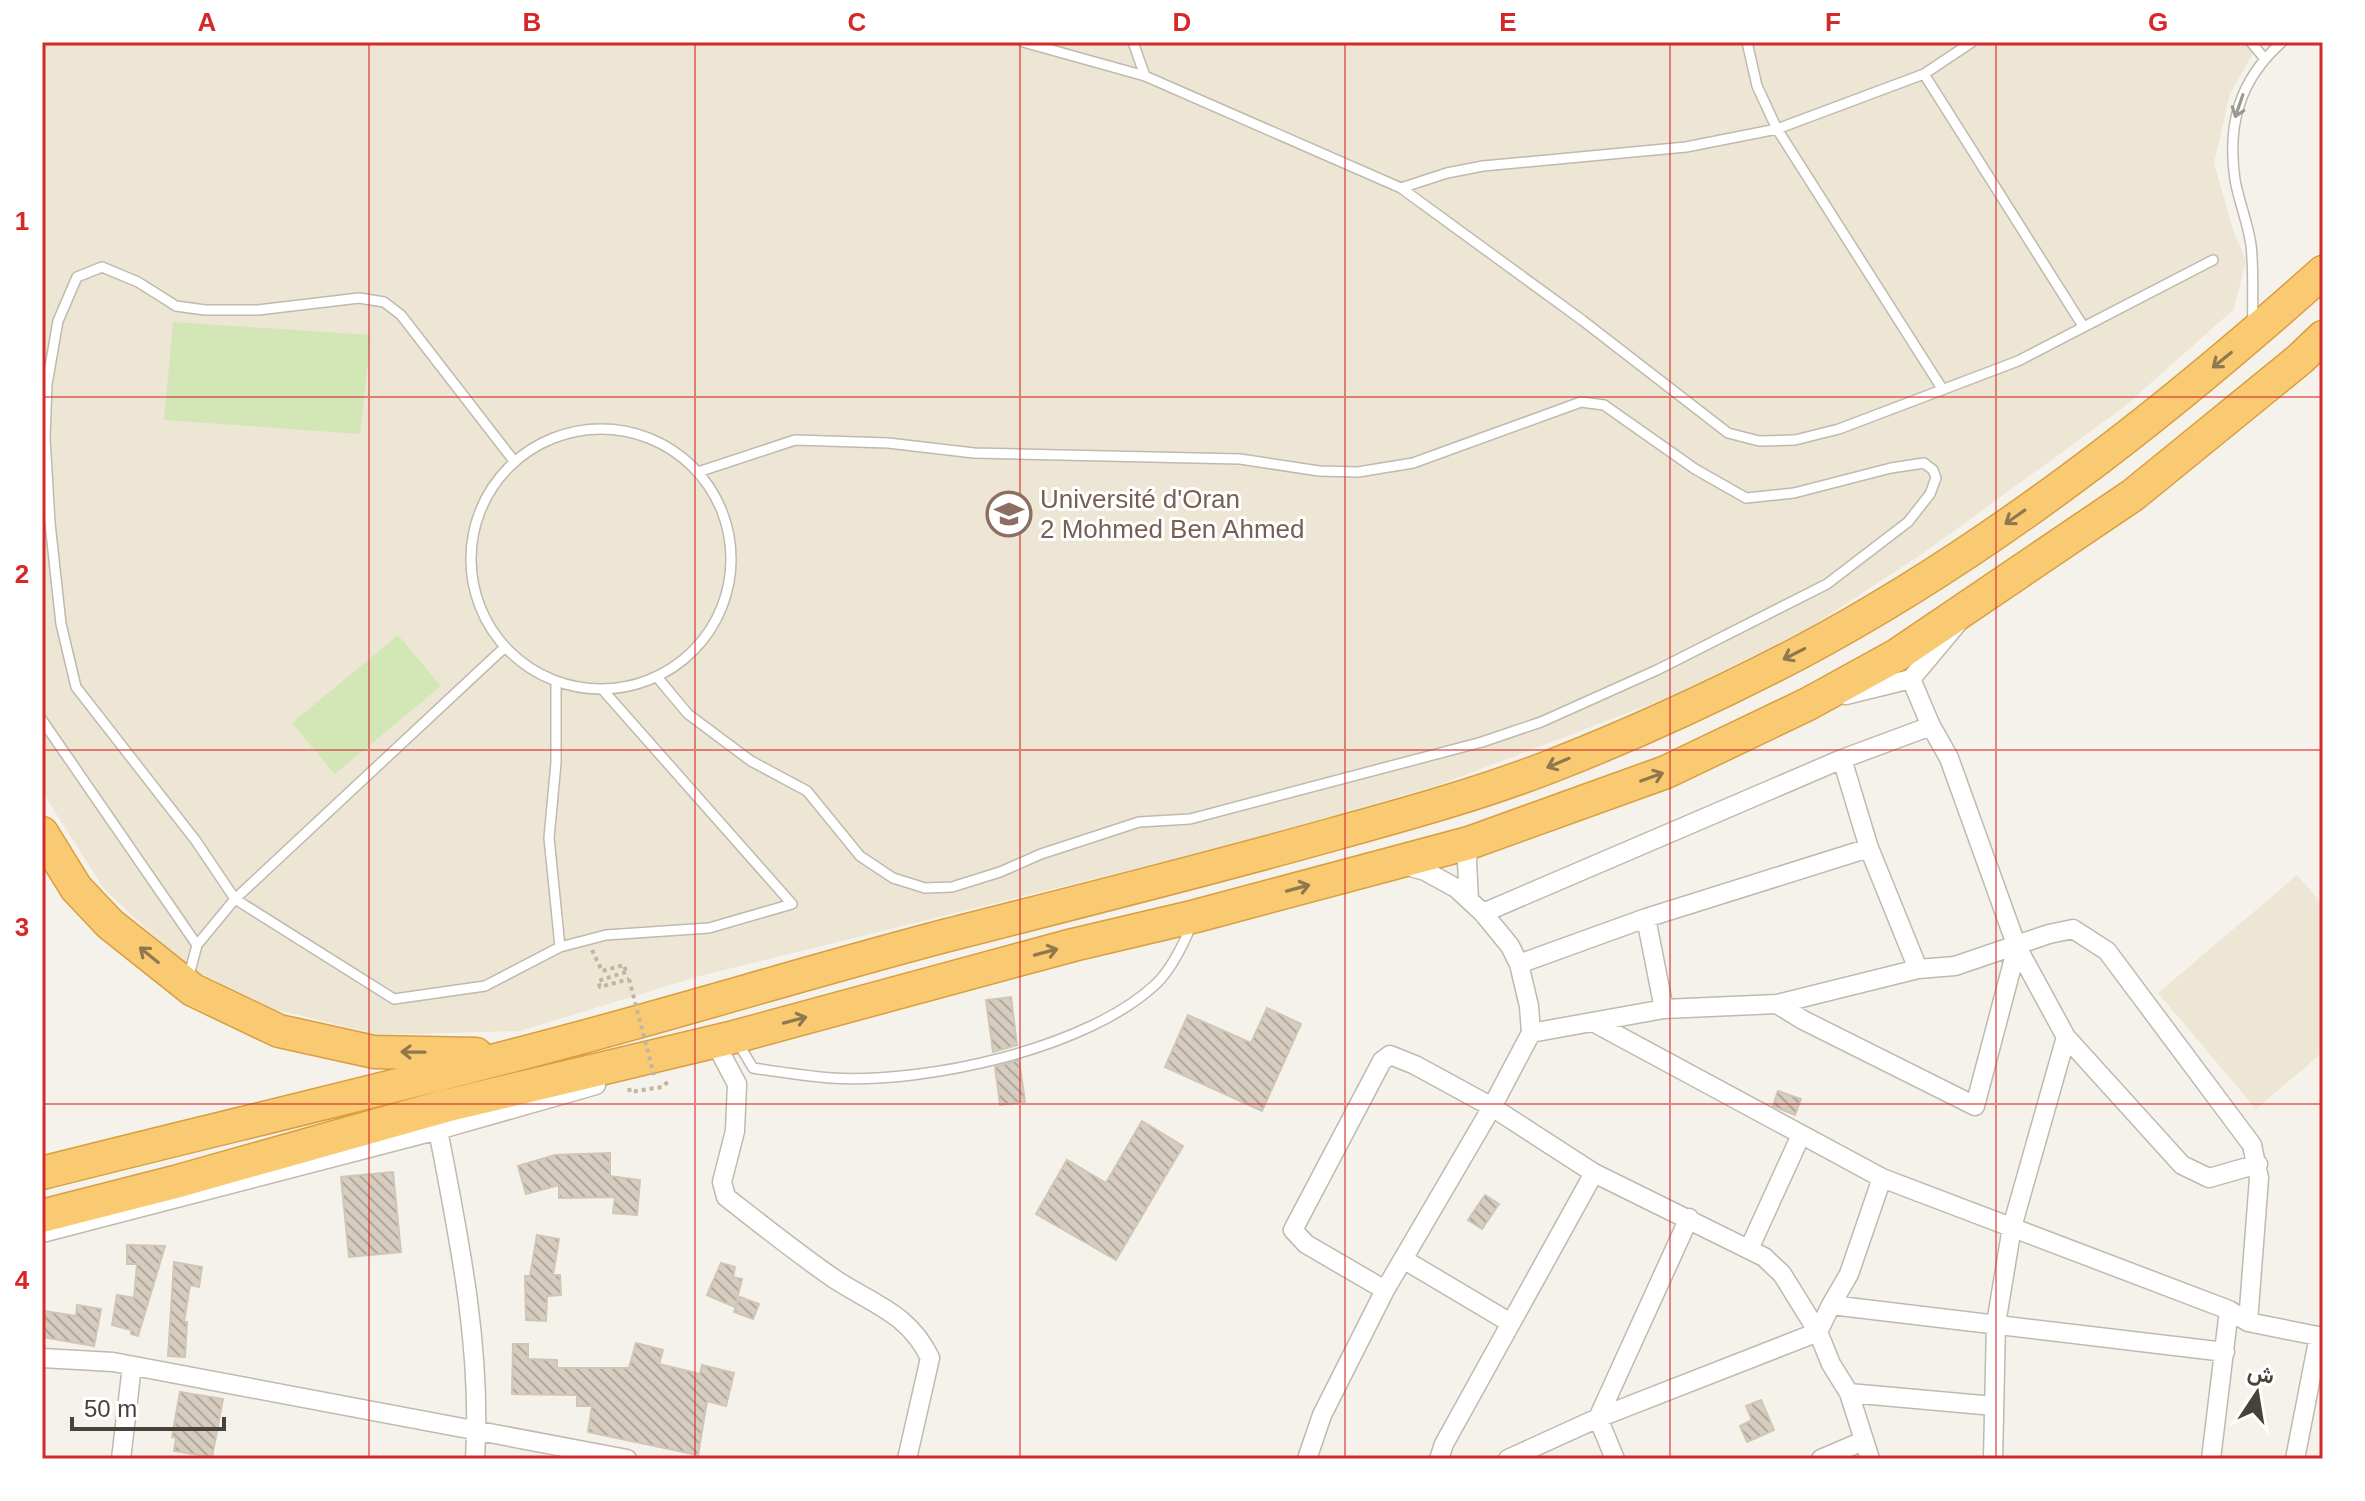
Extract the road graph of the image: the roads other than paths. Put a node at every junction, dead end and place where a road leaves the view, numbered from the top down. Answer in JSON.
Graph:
{"nodes":[{"id":1,"x":1023,"y":42,"type":"edge"},
{"id":2,"x":1133,"y":42,"type":"edge"},
{"id":3,"x":1747,"y":42,"type":"edge"},
{"id":4,"x":1972,"y":42,"type":"edge"},
{"id":5,"x":2251,"y":42,"type":"edge"},
{"id":6,"x":2282,"y":42,"type":"edge"},
{"id":7,"x":2264,"y":58,"type":"junction"},
{"id":8,"x":1924,"y":74,"type":"junction"},
{"id":9,"x":1145,"y":76,"type":"junction"},
{"id":10,"x":1777,"y":129,"type":"junction"},
{"id":11,"x":1401,"y":188,"type":"junction"},
{"id":12,"x":2213,"y":260,"type":"dead end"},
{"id":13,"x":2323,"y":272,"type":"edge"},
{"id":14,"x":2083,"y":326,"type":"junction"},
{"id":15,"x":2254,"y":334,"type":"junction"},
{"id":16,"x":2323,"y":337,"type":"edge"},
{"id":17,"x":1943,"y":390,"type":"junction"},
{"id":18,"x":514,"y":461,"type":"junction"},
{"id":19,"x":698,"y":472,"type":"junction"},
{"id":20,"x":1968,"y":606,"type":"junction"},
{"id":21,"x":505,"y":647,"type":"junction"},
{"id":22,"x":657,"y":677,"type":"junction"},
{"id":23,"x":1911,"y":679,"type":"junction"},
{"id":24,"x":556,"y":681,"type":"junction"},
{"id":25,"x":602,"y":689,"type":"junction"},
{"id":26,"x":1808,"y":704,"type":"junction"},
{"id":27,"x":42,"y":720,"type":"edge"},
{"id":28,"x":1931,"y":726,"type":"junction"},
{"id":29,"x":1842,"y":759,"type":"junction"},
{"id":30,"x":42,"y":833,"type":"edge"},
{"id":31,"x":1469,"y":843,"type":"junction"},
{"id":32,"x":1869,"y":848,"type":"junction"},
{"id":33,"x":1390,"y":863,"type":"junction"},
{"id":34,"x":235,"y":899,"type":"junction"},
{"id":35,"x":1469,"y":900,"type":"junction"},
{"id":36,"x":1483,"y":913,"type":"junction"},
{"id":37,"x":1196,"y":916,"type":"junction"},
{"id":38,"x":1646,"y":918,"type":"junction"},
{"id":39,"x":197,"y":945,"type":"junction"},
{"id":40,"x":560,"y":947,"type":"junction"},
{"id":41,"x":2017,"y":947,"type":"junction"},
{"id":42,"x":1519,"y":964,"type":"junction"},
{"id":43,"x":1918,"y":969,"type":"junction"},
{"id":44,"x":186,"y":985,"type":"junction"},
{"id":45,"x":1777,"y":1004,"type":"junction"},
{"id":46,"x":1664,"y":1009,"type":"junction"},
{"id":47,"x":1593,"y":1022,"type":"junction"},
{"id":48,"x":1531,"y":1033,"type":"junction"},
{"id":49,"x":2066,"y":1037,"type":"junction"},
{"id":50,"x":726,"y":1044,"type":"junction"},
{"id":51,"x":519,"y":1054,"type":"junction"},
{"id":52,"x":1492,"y":1107,"type":"junction"},
{"id":53,"x":438,"y":1130,"type":"junction"},
{"id":54,"x":1801,"y":1135,"type":"junction"},
{"id":55,"x":2258,"y":1164,"type":"junction"},
{"id":56,"x":42,"y":1173,"type":"edge"},
{"id":57,"x":1594,"y":1173,"type":"junction"},
{"id":58,"x":1882,"y":1178,"type":"junction"},
{"id":59,"x":42,"y":1216,"type":"edge"},
{"id":60,"x":1689,"y":1218,"type":"junction"},
{"id":61,"x":2012,"y":1227,"type":"junction"},
{"id":62,"x":42,"y":1233,"type":"edge"},
{"id":63,"x":1749,"y":1249,"type":"junction"},
{"id":64,"x":1403,"y":1259,"type":"junction"},
{"id":65,"x":1385,"y":1290,"type":"junction"},
{"id":66,"x":1831,"y":1305,"type":"junction"},
{"id":67,"x":2229,"y":1310,"type":"junction"},
{"id":68,"x":1509,"y":1322,"type":"junction"},
{"id":69,"x":2248,"y":1322,"type":"junction"},
{"id":70,"x":1996,"y":1324,"type":"junction"},
{"id":71,"x":1818,"y":1332,"type":"junction"},
{"id":72,"x":2321,"y":1336,"type":"edge"},
{"id":73,"x":2225,"y":1352,"type":"junction"},
{"id":74,"x":42,"y":1358,"type":"edge"},
{"id":75,"x":132,"y":1366,"type":"junction"},
{"id":76,"x":1849,"y":1393,"type":"junction"},
{"id":77,"x":1994,"y":1406,"type":"junction"},
{"id":78,"x":1598,"y":1418,"type":"junction"},
{"id":79,"x":477,"y":1430,"type":"junction"},
{"id":80,"x":1866,"y":1450,"type":"edge"},
{"id":81,"x":2000,"y":1458,"type":"edge"},
{"id":82,"x":121,"y":1459,"type":"edge"},
{"id":83,"x":475,"y":1459,"type":"edge"},
{"id":84,"x":627,"y":1459,"type":"edge"},
{"id":85,"x":907,"y":1459,"type":"edge"},
{"id":86,"x":1307,"y":1459,"type":"edge"},
{"id":87,"x":1439,"y":1459,"type":"edge"},
{"id":88,"x":1508,"y":1459,"type":"edge"},
{"id":89,"x":1615,"y":1459,"type":"edge"},
{"id":90,"x":1821,"y":1459,"type":"edge"},
{"id":91,"x":2211,"y":1459,"type":"edge"},
{"id":92,"x":2295,"y":1459,"type":"edge"}],
"edges":[{"from":1,"to":9,"type":"lane"},
{"from":2,"to":9,"type":"lane"},
{"from":3,"to":10,"type":"lane"},
{"from":4,"to":8,"type":"lane"},
{"from":5,"to":7,"type":"lane"},
{"from":6,"to":7,"type":"lane"},
{"from":7,"to":15,"type":"lane","one_way":true},
{"from":8,"to":10,"type":"lane"},
{"from":8,"to":14,"type":"lane"},
{"from":9,"to":11,"type":"lane"},
{"from":10,"to":11,"type":"lane"},
{"from":10,"to":17,"type":"lane"},
{"from":11,"to":17,"type":"lane"},
{"from":12,"to":14,"type":"lane"},
{"from":13,"to":15,"type":"highway"},
{"from":14,"to":17,"type":"lane"},
{"from":15,"to":51,"type":"highway","one_way":true},
{"from":16,"to":20,"type":"highway"},
{"from":18,"to":19,"type":"lane"},
{"from":18,"to":21,"type":"lane"},
{"from":18,"to":34,"type":"lane"},
{"from":19,"to":22,"type":"lane"},
{"from":19,"to":22,"type":"lane"},
{"from":20,"to":23,"type":"street"},
{"from":20,"to":26,"type":"highway"},
{"from":21,"to":24,"type":"lane"},
{"from":21,"to":34,"type":"lane"},
{"from":22,"to":25,"type":"lane"},
{"from":23,"to":26,"type":"street"},
{"from":23,"to":28,"type":"street"},
{"from":24,"to":25,"type":"lane"},
{"from":24,"to":40,"type":"lane"},
{"from":25,"to":40,"type":"lane"},
{"from":31,"to":26,"type":"highway","one_way":true},
{"from":27,"to":39,"type":"lane"},
{"from":28,"to":29,"type":"street"},
{"from":28,"to":41,"type":"street"},
{"from":29,"to":32,"type":"street"},
{"from":29,"to":36,"type":"street"},
{"from":44,"to":30,"type":"highway","one_way":true},
{"from":31,"to":33,"type":"highway"},
{"from":31,"to":35,"type":"street"},
{"from":32,"to":38,"type":"street"},
{"from":32,"to":43,"type":"street"},
{"from":33,"to":35,"type":"street"},
{"from":37,"to":33,"type":"highway","one_way":true},
{"from":34,"to":39,"type":"lane"},
{"from":34,"to":40,"type":"lane"},
{"from":35,"to":36,"type":"street"},
{"from":36,"to":42,"type":"street"},
{"from":50,"to":37,"type":"highway","one_way":true},
{"from":37,"to":50,"type":"lane"},
{"from":38,"to":42,"type":"street"},
{"from":38,"to":46,"type":"street"},
{"from":39,"to":44,"type":"lane"},
{"from":41,"to":43,"type":"street"},
{"from":41,"to":45,"type":"street"},
{"from":41,"to":49,"type":"street"},
{"from":41,"to":55,"type":"street"},
{"from":42,"to":48,"type":"street"},
{"from":43,"to":45,"type":"street"},
{"from":51,"to":44,"type":"highway","one_way":true},
{"from":45,"to":46,"type":"street"},
{"from":46,"to":47,"type":"street"},
{"from":47,"to":48,"type":"street"},
{"from":47,"to":54,"type":"street"},
{"from":48,"to":52,"type":"street"},
{"from":49,"to":55,"type":"street"},
{"from":49,"to":61,"type":"street"},
{"from":50,"to":53,"type":"street"},
{"from":50,"to":59,"type":"highway"},
{"from":50,"to":85,"type":"street"},
{"from":51,"to":56,"type":"highway"},
{"from":52,"to":57,"type":"street"},
{"from":52,"to":64,"type":"street"},
{"from":52,"to":65,"type":"street"},
{"from":53,"to":62,"type":"street"},
{"from":53,"to":79,"type":"street"},
{"from":54,"to":58,"type":"street"},
{"from":54,"to":63,"type":"street"},
{"from":55,"to":69,"type":"street"},
{"from":57,"to":60,"type":"street"},
{"from":57,"to":68,"type":"street"},
{"from":58,"to":61,"type":"street"},
{"from":58,"to":66,"type":"street"},
{"from":60,"to":63,"type":"street"},
{"from":60,"to":78,"type":"street"},
{"from":61,"to":67,"type":"street"},
{"from":61,"to":70,"type":"street"},
{"from":63,"to":71,"type":"street"},
{"from":64,"to":65,"type":"street"},
{"from":64,"to":68,"type":"street"},
{"from":65,"to":86,"type":"street"},
{"from":66,"to":70,"type":"street"},
{"from":66,"to":71,"type":"street"},
{"from":67,"to":69,"type":"street"},
{"from":67,"to":73,"type":"street"},
{"from":68,"to":87,"type":"street"},
{"from":69,"to":72,"type":"street"},
{"from":70,"to":73,"type":"street"},
{"from":70,"to":77,"type":"street"},
{"from":71,"to":76,"type":"street"},
{"from":71,"to":78,"type":"street"},
{"from":72,"to":92,"type":"street"},
{"from":73,"to":91,"type":"street"},
{"from":74,"to":75,"type":"street"},
{"from":75,"to":79,"type":"street"},
{"from":75,"to":82,"type":"street"},
{"from":76,"to":77,"type":"street"},
{"from":76,"to":80,"type":"street"},
{"from":77,"to":81,"type":"street"},
{"from":78,"to":88,"type":"street"},
{"from":78,"to":89,"type":"street"},
{"from":79,"to":83,"type":"street"},
{"from":79,"to":84,"type":"street"},
{"from":80,"to":90,"type":"street"}]}
